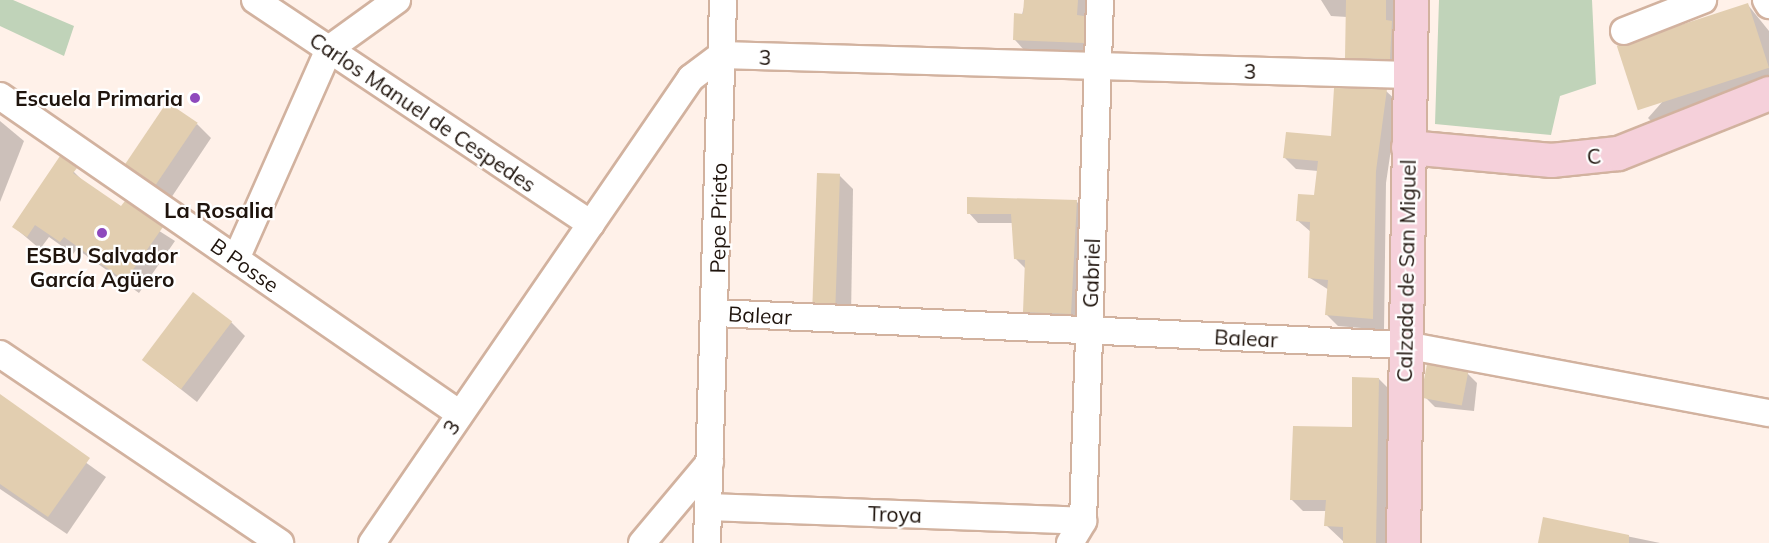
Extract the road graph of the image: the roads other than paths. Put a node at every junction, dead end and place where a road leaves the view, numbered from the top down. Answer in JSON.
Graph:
{"nodes":[{"id":1,"x":255,"y":0,"type":"edge"},
{"id":2,"x":397,"y":0,"type":"edge"},
{"id":3,"x":723,"y":0,"type":"edge"},
{"id":4,"x":1100,"y":0,"type":"edge"},
{"id":5,"x":1411,"y":0,"type":"edge"},
{"id":6,"x":1703,"y":0,"type":"edge"},
{"id":7,"x":1766,"y":0,"type":"edge"},
{"id":8,"x":1769,"y":5,"type":"edge"},
{"id":9,"x":1624,"y":31,"type":"dead end"},
{"id":10,"x":329,"y":49,"type":"junction"},
{"id":11,"x":721,"y":55,"type":"junction"},
{"id":12,"x":1097,"y":68,"type":"junction"},
{"id":13,"x":1409,"y":75,"type":"junction"},
{"id":14,"x":1769,"y":93,"type":"edge"},
{"id":15,"x":0,"y":96,"type":"edge"},
{"id":16,"x":1408,"y":147,"type":"junction"},
{"id":17,"x":591,"y":224,"type":"junction"},
{"id":18,"x":236,"y":259,"type":"junction"},
{"id":19,"x":716,"y":313,"type":"junction"},
{"id":20,"x":1089,"y":331,"type":"junction"},
{"id":21,"x":1405,"y":345,"type":"junction"},
{"id":22,"x":0,"y":354,"type":"edge"},
{"id":23,"x":1769,"y":413,"type":"edge"},
{"id":24,"x":460,"y":414,"type":"junction"},
{"id":25,"x":710,"y":462,"type":"junction"},
{"id":26,"x":708,"y":507,"type":"junction"},
{"id":27,"x":1083,"y":521,"type":"junction"},
{"id":28,"x":280,"y":543,"type":"edge"},
{"id":29,"x":372,"y":543,"type":"edge"},
{"id":30,"x":642,"y":543,"type":"edge"},
{"id":31,"x":707,"y":543,"type":"edge"},
{"id":32,"x":1070,"y":543,"type":"edge"},
{"id":33,"x":1404,"y":543,"type":"edge"}],
"edges":[{"from":1,"to":10,"type":"street","name":"Carlos Manuel de Cespedes"},
{"from":2,"to":10,"type":"street"},
{"from":3,"to":11,"type":"street","name":"Pepe Prieto"},
{"from":4,"to":12,"type":"street","name":"Gabriel"},
{"from":5,"to":13,"type":"main road","name":"Calzada de San Miguel"},
{"from":6,"to":9,"type":"street"},
{"from":7,"to":8,"type":"street"},
{"from":10,"to":17,"type":"street","name":"Carlos Manuel de Cespedes"},
{"from":10,"to":18,"type":"street"},
{"from":11,"to":12,"type":"street","name":"3"},
{"from":11,"to":17,"type":"street","name":"3"},
{"from":11,"to":19,"type":"street","name":"Pepe Prieto"},
{"from":12,"to":13,"type":"street","name":"3"},
{"from":12,"to":20,"type":"street","name":"Gabriel"},
{"from":13,"to":16,"type":"main road","name":"Calzada de San Miguel"},
{"from":14,"to":16,"type":"main road","name":"C"},
{"from":15,"to":18,"type":"street","name":"B Posse"},
{"from":16,"to":21,"type":"main road","name":"Calzada de San Miguel"},
{"from":17,"to":24,"type":"street","name":"3"},
{"from":18,"to":24,"type":"street","name":"B Posse"},
{"from":19,"to":20,"type":"street","name":"Balear"},
{"from":19,"to":25,"type":"street","name":"Pepe Prieto"},
{"from":20,"to":21,"type":"street","name":"Balear"},
{"from":20,"to":27,"type":"street","name":"Gabriel"},
{"from":21,"to":23,"type":"street","name":"Balear"},
{"from":21,"to":33,"type":"main road","name":"Calzada de San Miguel"},
{"from":22,"to":28,"type":"street"},
{"from":24,"to":29,"type":"street","name":"3"},
{"from":25,"to":26,"type":"street","name":"Pepe Prieto"},
{"from":25,"to":30,"type":"street"},
{"from":26,"to":27,"type":"street","name":"Troya"},
{"from":26,"to":31,"type":"street","name":"Pepe Prieto"},
{"from":27,"to":32,"type":"street","name":"Gabriel"}]}
